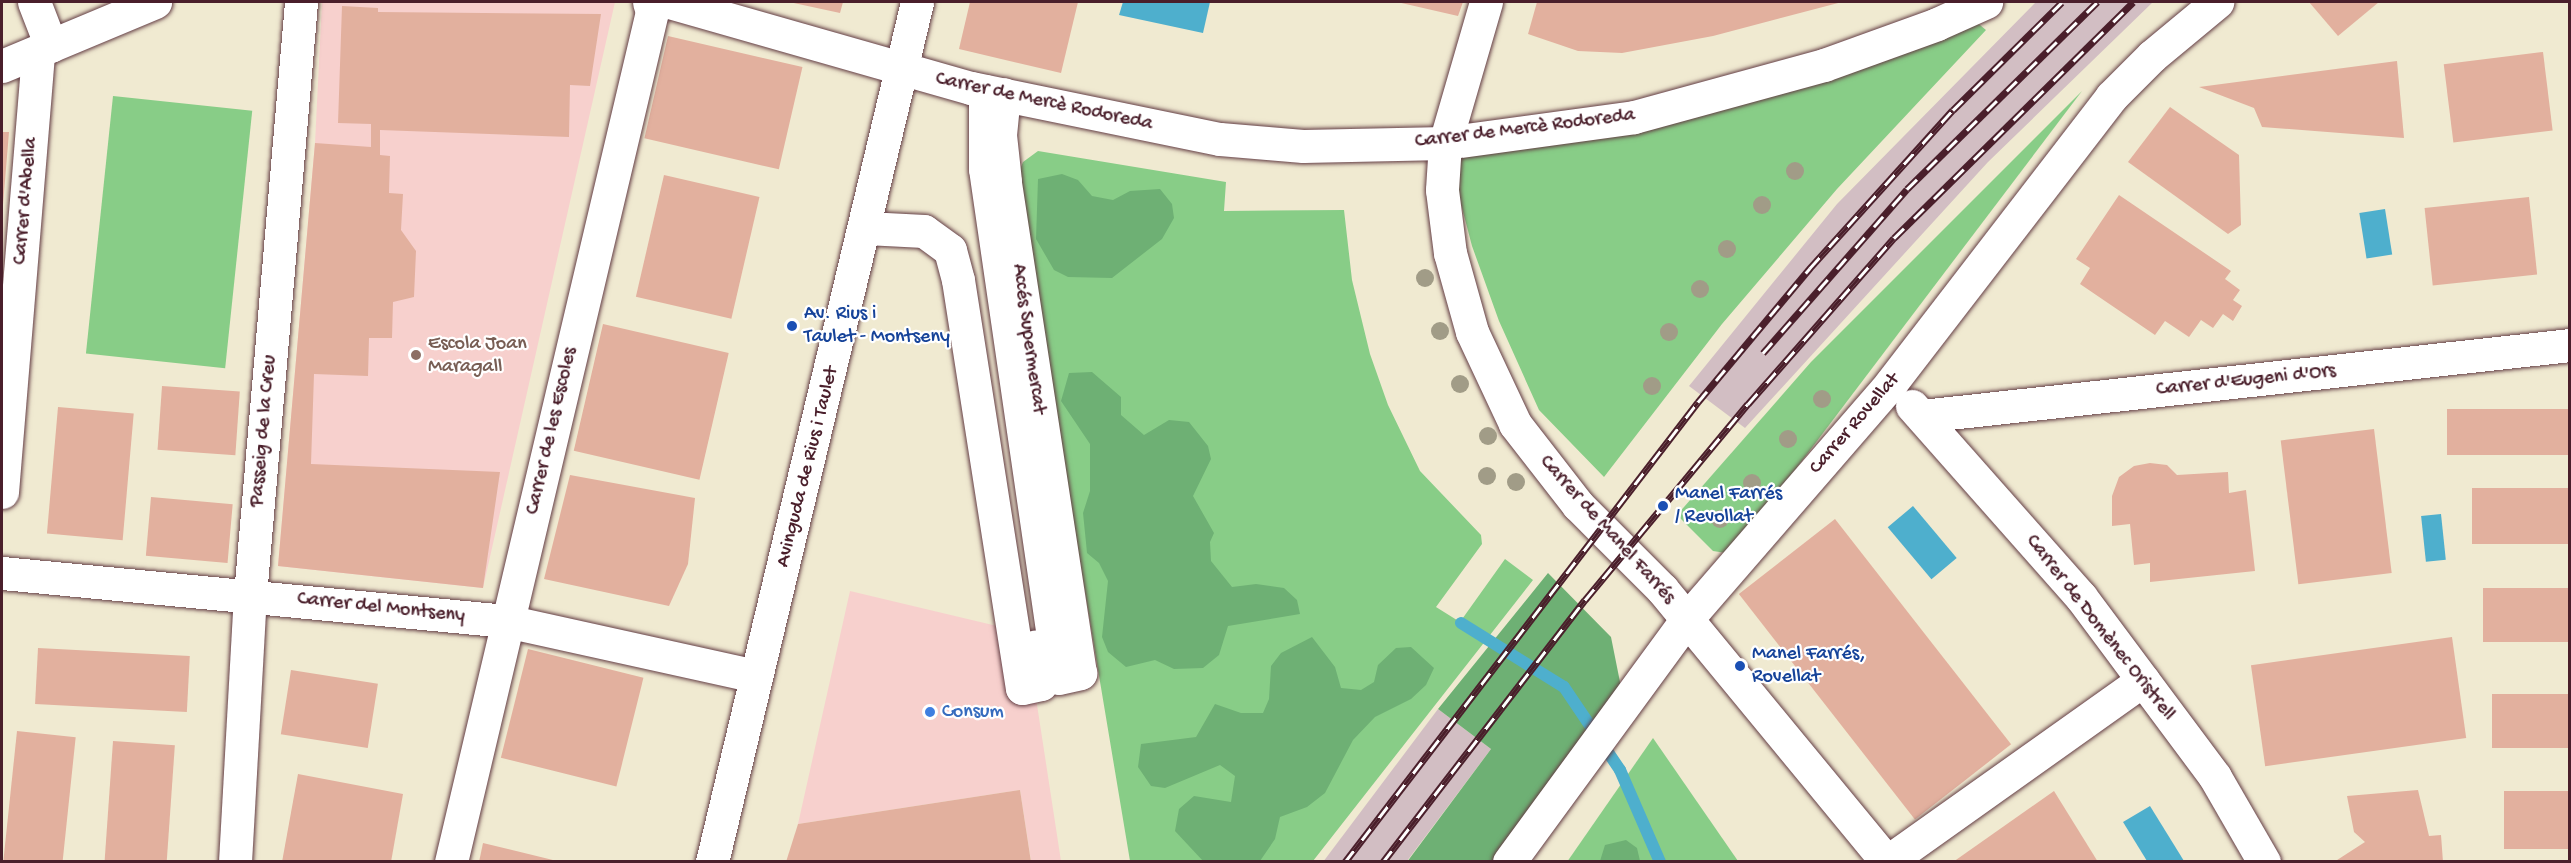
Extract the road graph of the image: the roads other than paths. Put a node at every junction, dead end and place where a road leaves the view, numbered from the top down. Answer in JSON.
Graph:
{"nodes":[{"id":1,"x":34,"y":2,"type":"edge"},
{"id":2,"x":155,"y":2,"type":"edge"},
{"id":3,"x":301,"y":2,"type":"edge"},
{"id":4,"x":649,"y":2,"type":"edge"},
{"id":5,"x":669,"y":2,"type":"edge"},
{"id":6,"x":917,"y":2,"type":"edge"},
{"id":7,"x":1485,"y":2,"type":"edge"},
{"id":8,"x":1985,"y":2,"type":"edge"},
{"id":9,"x":2217,"y":2,"type":"edge"},
{"id":10,"x":44,"y":49,"type":"junction"},
{"id":11,"x":2,"y":66,"type":"edge"},
{"id":12,"x":901,"y":71,"type":"junction"},
{"id":13,"x":987,"y":91,"type":"junction"},
{"id":14,"x":1445,"y":143,"type":"junction"},
{"id":15,"x":866,"y":228,"type":"junction"},
{"id":16,"x":2570,"y":345,"type":"edge"},
{"id":17,"x":1891,"y":383,"type":"junction"},
{"id":18,"x":1922,"y":416,"type":"junction"},
{"id":19,"x":1021,"y":427,"type":"junction"},
{"id":20,"x":985,"y":453,"type":"junction"},
{"id":21,"x":2,"y":492,"type":"edge"},
{"id":22,"x":2,"y":573,"type":"edge"},
{"id":23,"x":250,"y":595,"type":"junction"},
{"id":24,"x":1686,"y":620,"type":"junction"},
{"id":25,"x":506,"y":621,"type":"junction"},
{"id":26,"x":756,"y":676,"type":"junction"},
{"id":27,"x":2143,"y":680,"type":"junction"},
{"id":28,"x":1513,"y":859,"type":"edge"},
{"id":29,"x":235,"y":861,"type":"edge"},
{"id":30,"x":451,"y":861,"type":"edge"},
{"id":31,"x":712,"y":861,"type":"edge"},
{"id":32,"x":1887,"y":861,"type":"edge"},
{"id":33,"x":2264,"y":861,"type":"edge"}],
"edges":[{"from":1,"to":10,"type":"street"},
{"from":2,"to":10,"type":"street"},
{"from":3,"to":23,"type":"street","name":"Passeig de la Creu"},
{"from":4,"to":25,"type":"street","name":"Carrer de les Escoles"},
{"from":5,"to":12,"type":"street","name":"Carrer de Mercè Rodoreda"},
{"from":6,"to":12,"type":"street","name":"Avinguda de Rius i Taulet"},
{"from":7,"to":14,"type":"street","name":"Carrer de Manel Farrés"},
{"from":8,"to":14,"type":"street","name":"Carrer de Mercè Rodoreda"},
{"from":9,"to":17,"type":"street","name":"Carrer Rovellat"},
{"from":10,"to":11,"type":"street"},
{"from":10,"to":21,"type":"street","name":"Carrer d'Abella"},
{"from":12,"to":13,"type":"street","name":"Carrer de Mercè Rodoreda"},
{"from":12,"to":15,"type":"street","name":"Avinguda de Rius i Taulet"},
{"from":13,"to":14,"type":"street","name":"Carrer de Mercè Rodoreda"},
{"from":13,"to":19,"type":"street"},
{"from":13,"to":19,"type":"street","name":"Accés Supermercat"},
{"from":13,"to":20,"type":"street"},
{"from":14,"to":24,"type":"street","name":"Carrer de Manel Farrés"},
{"from":15,"to":20,"type":"street"},
{"from":15,"to":26,"type":"street","name":"Avinguda de Rius i Taulet"},
{"from":16,"to":18,"type":"street","name":"Carrer d'Eugeni d'Ors"},
{"from":17,"to":18,"type":"street","name":"Carrer de Domènec Oristrell"},
{"from":17,"to":24,"type":"street","name":"Carrer Rovellat"},
{"from":18,"to":27,"type":"street","name":"Carrer de Domènec Oristrell"},
{"from":19,"to":20,"type":"street"},
{"from":22,"to":23,"type":"street","name":"Carrer del Montseny"},
{"from":23,"to":25,"type":"street","name":"Carrer del Montseny"},
{"from":23,"to":29,"type":"street","name":"Passeig de la Creu"},
{"from":24,"to":28,"type":"street","name":"Carrer Rovellat"},
{"from":24,"to":32,"type":"street","name":"Carrer de Manel Farrés"},
{"from":25,"to":26,"type":"street","name":"Carrer del Montseny"},
{"from":25,"to":30,"type":"street","name":"Carrer de les Escoles"},
{"from":26,"to":31,"type":"street","name":"Avinguda de Rius i Taulet"},
{"from":27,"to":32,"type":"street"},
{"from":27,"to":33,"type":"street","name":"Carrer de Domènec Oristrell"}]}
